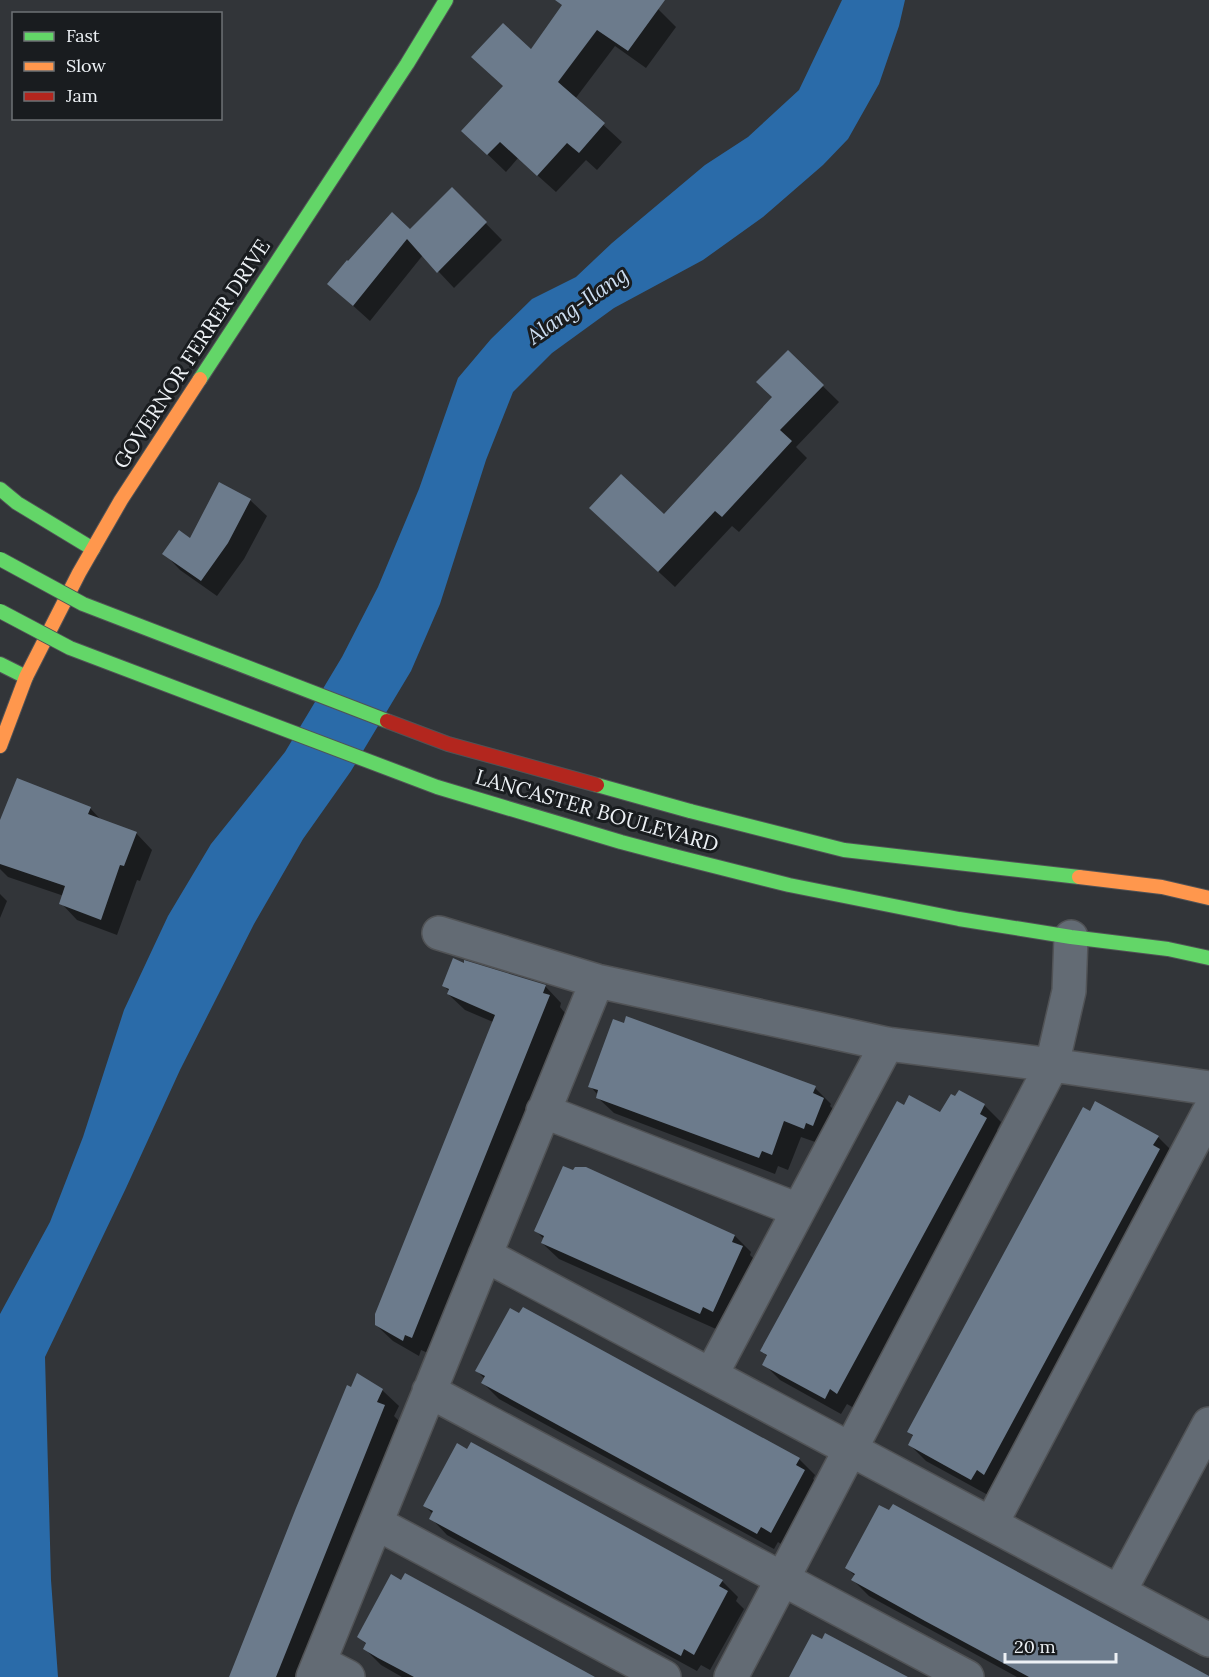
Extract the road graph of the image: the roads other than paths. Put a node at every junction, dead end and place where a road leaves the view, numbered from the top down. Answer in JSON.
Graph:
{"nodes":[{"id":1,"x":446,"y":0,"type":"edge"},
{"id":2,"x":0,"y":489,"type":"edge"},
{"id":3,"x":93,"y":549,"type":"junction"},
{"id":4,"x":0,"y":559,"type":"edge"},
{"id":5,"x":0,"y":611,"type":"edge"},
{"id":6,"x":0,"y":664,"type":"edge"},
{"id":7,"x":26,"y":677,"type":"junction"},
{"id":8,"x":2,"y":732,"type":"edge"},
{"id":9,"x":1209,"y":898,"type":"edge"},
{"id":10,"x":439,"y":933,"type":"dead end"},
{"id":11,"x":1071,"y":937,"type":"junction"},
{"id":12,"x":1209,"y":958,"type":"edge"},
{"id":13,"x":597,"y":981,"type":"junction"},
{"id":14,"x":887,"y":1044,"type":"junction"},
{"id":15,"x":1052,"y":1065,"type":"junction"},
{"id":16,"x":1209,"y":1088,"type":"edge"},
{"id":17,"x":543,"y":1111,"type":"junction"},
{"id":18,"x":1209,"y":1112,"type":"edge"},
{"id":19,"x":798,"y":1210,"type":"junction"},
{"id":20,"x":485,"y":1255,"type":"junction"},
{"id":21,"x":711,"y":1375,"type":"junction"},
{"id":22,"x":429,"y":1391,"type":"junction"},
{"id":23,"x":1209,"y":1424,"type":"edge"},
{"id":24,"x":850,"y":1449,"type":"junction"},
{"id":25,"x":376,"y":1523,"type":"junction"},
{"id":26,"x":992,"y":1524,"type":"junction"},
{"id":27,"x":782,"y":1579,"type":"junction"},
{"id":28,"x":1119,"y":1592,"type":"junction"},
{"id":29,"x":1209,"y":1640,"type":"edge"},
{"id":30,"x":316,"y":1669,"type":"edge"},
{"id":31,"x":348,"y":1677,"type":"edge"},
{"id":32,"x":664,"y":1677,"type":"edge"},
{"id":33,"x":731,"y":1677,"type":"edge"},
{"id":34,"x":967,"y":1677,"type":"edge"}],
"edges":[{"from":1,"to":3,"type":"main road","name":"GOVERNOR FERRER DRIVE"},
{"from":2,"to":3,"type":"main road"},
{"from":3,"to":7,"type":"main road","name":"GOVERNOR FERRER DRIVE"},
{"from":4,"to":9,"type":"main road","name":"LANCASTER BOULEVARD","bridge":true},
{"from":5,"to":11,"type":"main road","name":"LANCASTER BOULEVARD","bridge":true},
{"from":6,"to":7,"type":"main road"},
{"from":7,"to":8,"type":"main road","name":"GOVERNOR FERRER DRIVE"},
{"from":10,"to":13,"type":"street"},
{"from":11,"to":12,"type":"main road","name":"LANCASTER BOULEVARD"},
{"from":11,"to":15,"type":"street"},
{"from":13,"to":14,"type":"street"},
{"from":13,"to":17,"type":"street"},
{"from":14,"to":15,"type":"street"},
{"from":14,"to":19,"type":"street"},
{"from":15,"to":16,"type":"street"},
{"from":15,"to":24,"type":"street"},
{"from":17,"to":19,"type":"street"},
{"from":17,"to":20,"type":"street"},
{"from":18,"to":26,"type":"street"},
{"from":19,"to":21,"type":"street"},
{"from":20,"to":21,"type":"street"},
{"from":20,"to":22,"type":"street"},
{"from":21,"to":24,"type":"street"},
{"from":22,"to":25,"type":"street"},
{"from":22,"to":27,"type":"street"},
{"from":23,"to":28,"type":"street"},
{"from":24,"to":26,"type":"street"},
{"from":24,"to":27,"type":"street"},
{"from":25,"to":30,"type":"street"},
{"from":25,"to":32,"type":"street"},
{"from":26,"to":28,"type":"street"},
{"from":27,"to":33,"type":"street"},
{"from":27,"to":34,"type":"street"},
{"from":28,"to":29,"type":"street"},
{"from":30,"to":31,"type":"street"}]}
